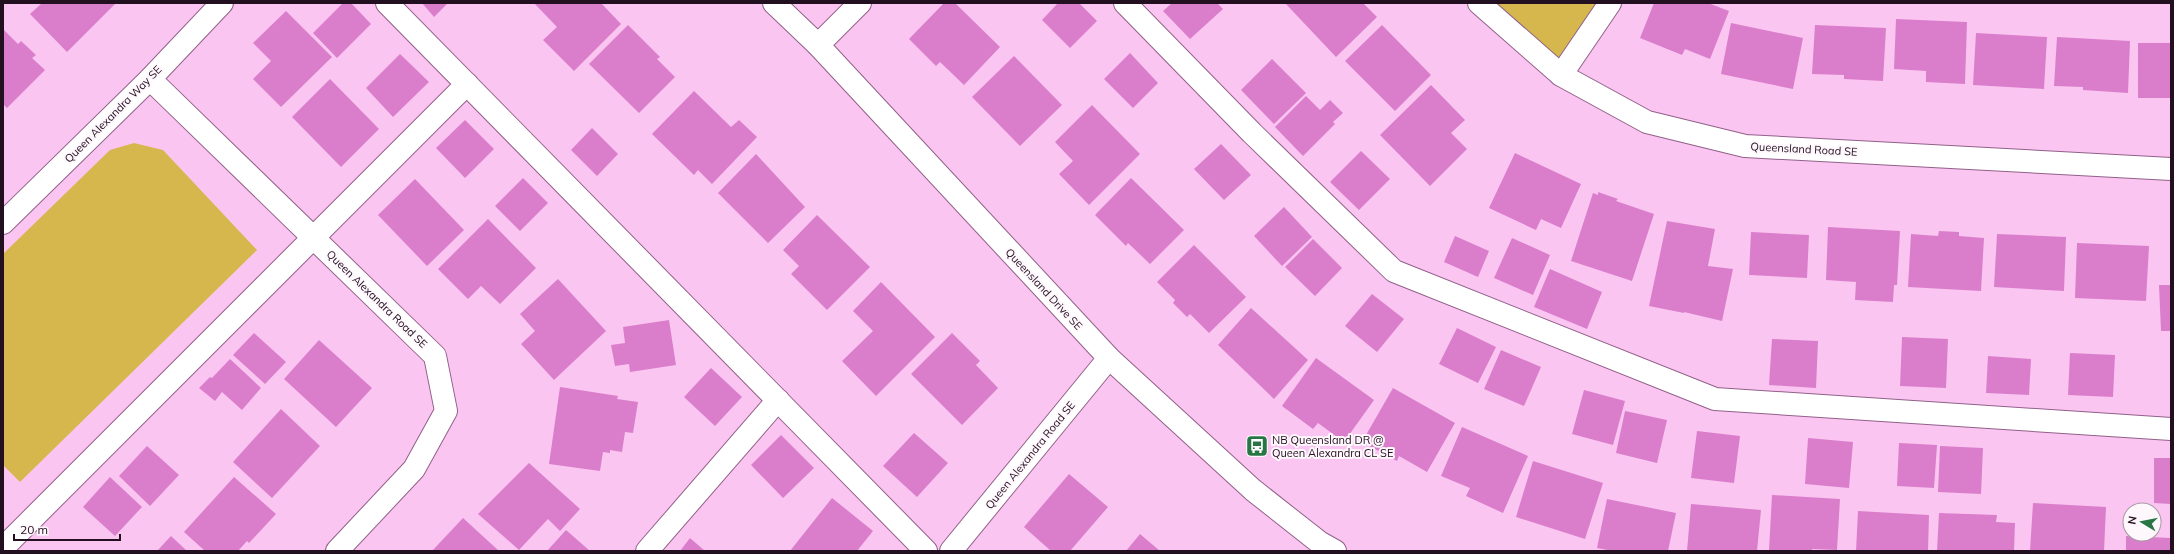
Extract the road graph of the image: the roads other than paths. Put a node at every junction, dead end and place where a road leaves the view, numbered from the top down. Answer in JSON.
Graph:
{"nodes":[{"id":1,"x":222,"y":3,"type":"edge"},
{"id":2,"x":387,"y":3,"type":"edge"},
{"id":3,"x":774,"y":3,"type":"edge"},
{"id":4,"x":860,"y":3,"type":"edge"},
{"id":5,"x":1125,"y":3,"type":"edge"},
{"id":6,"x":1478,"y":3,"type":"edge"},
{"id":7,"x":1610,"y":3,"type":"edge"},
{"id":8,"x":818,"y":45,"type":"junction"},
{"id":9,"x":1561,"y":75,"type":"junction"},
{"id":10,"x":150,"y":79,"type":"junction"},
{"id":11,"x":467,"y":84,"type":"junction"},
{"id":12,"x":2171,"y":169,"type":"edge"},
{"id":13,"x":3,"y":223,"type":"edge"},
{"id":14,"x":312,"y":237,"type":"junction"},
{"id":15,"x":1109,"y":358,"type":"junction"},
{"id":16,"x":778,"y":400,"type":"junction"},
{"id":17,"x":2171,"y":429,"type":"edge"},
{"id":18,"x":3,"y":548,"type":"edge"},
{"id":19,"x":337,"y":551,"type":"edge"},
{"id":20,"x":647,"y":551,"type":"edge"},
{"id":21,"x":926,"y":551,"type":"edge"},
{"id":22,"x":952,"y":551,"type":"edge"},
{"id":23,"x":1335,"y":551,"type":"edge"}],
"edges":[{"from":1,"to":10,"type":"street","name":"Queen Alexandra Way SE"},
{"from":2,"to":11,"type":"street"},
{"from":3,"to":8,"type":"street","name":"Queensland Drive SE"},
{"from":4,"to":8,"type":"street"},
{"from":5,"to":17,"type":"street"},
{"from":6,"to":9,"type":"street","name":"Queensland Road SE"},
{"from":7,"to":9,"type":"street"},
{"from":8,"to":15,"type":"street","name":"Queensland Drive SE"},
{"from":9,"to":12,"type":"street","name":"Queensland Road SE"},
{"from":10,"to":13,"type":"street","name":"Queen Alexandra Way SE"},
{"from":10,"to":14,"type":"street","name":"Queen Alexandra Road SE"},
{"from":11,"to":14,"type":"street"},
{"from":11,"to":16,"type":"street"},
{"from":14,"to":18,"type":"street"},
{"from":14,"to":19,"type":"street","name":"Queen Alexandra Road SE"},
{"from":15,"to":22,"type":"street","name":"Queen Alexandra Road SE"},
{"from":15,"to":23,"type":"street","name":"Queensland Drive SE"},
{"from":16,"to":20,"type":"street"},
{"from":16,"to":21,"type":"street"}]}
